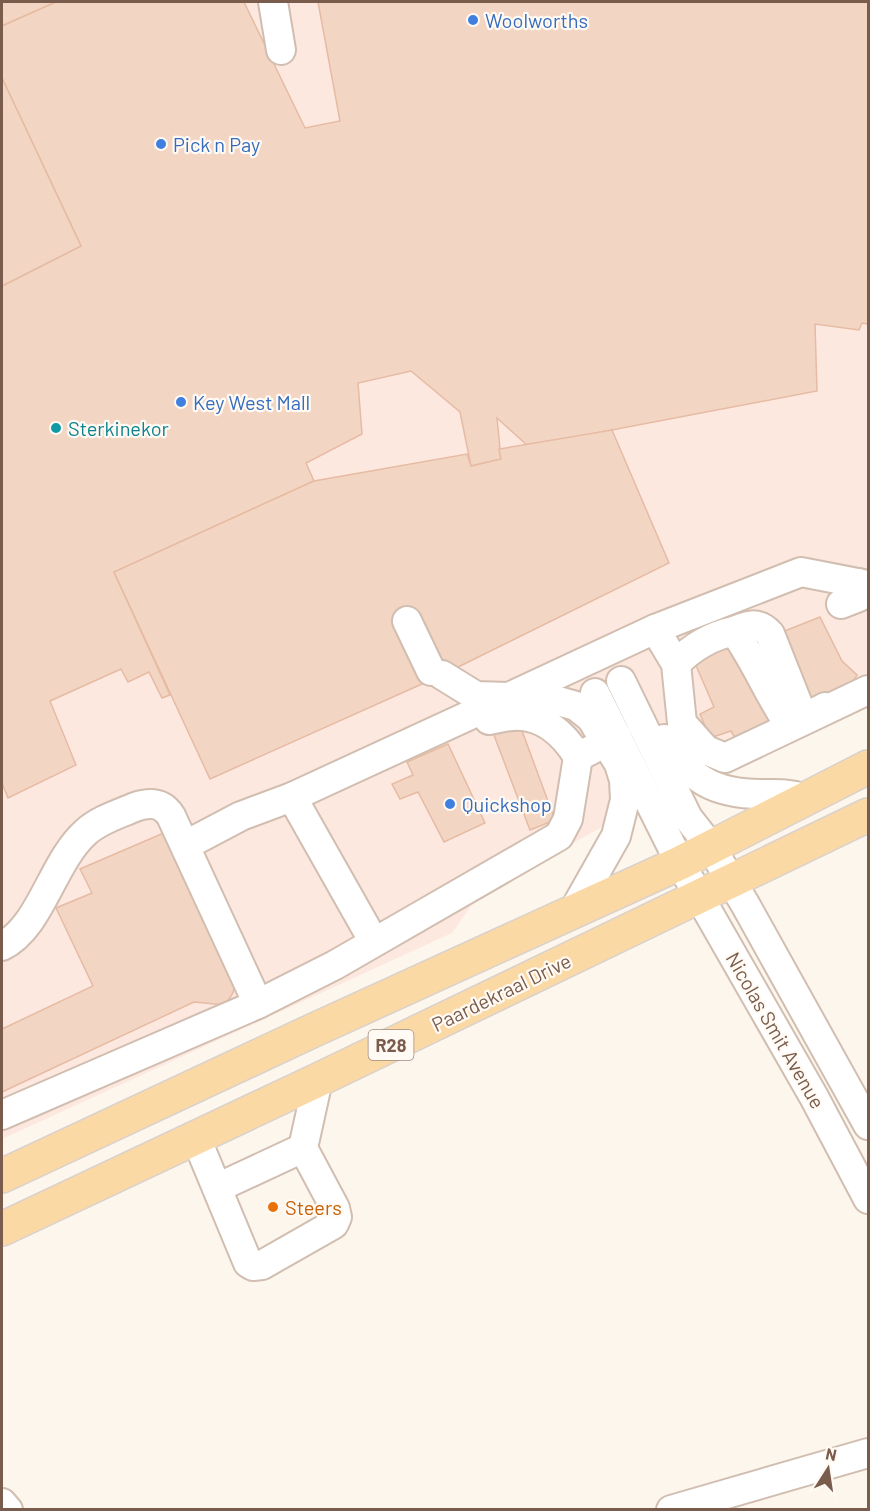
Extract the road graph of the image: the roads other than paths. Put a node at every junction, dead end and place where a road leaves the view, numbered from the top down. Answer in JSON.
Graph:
{"nodes":[{"id":1,"x":273,"y":2,"type":"edge"},
{"id":2,"x":281,"y":50,"type":"dead end"},
{"id":3,"x":859,"y":597,"type":"edge"},
{"id":4,"x":407,"y":621,"type":"dead end"},
{"id":5,"x":656,"y":628,"type":"junction"},
{"id":6,"x":734,"y":632,"type":"junction"},
{"id":7,"x":629,"y":641,"type":"junction"},
{"id":8,"x":676,"y":664,"type":"junction"},
{"id":9,"x":435,"y":674,"type":"junction"},
{"id":10,"x":598,"y":682,"type":"junction"},
{"id":11,"x":868,"y":689,"type":"edge"},
{"id":12,"x":509,"y":698,"type":"junction"},
{"id":13,"x":462,"y":719,"type":"junction"},
{"id":14,"x":790,"y":726,"type":"junction"},
{"id":15,"x":611,"y":739,"type":"junction"},
{"id":16,"x":578,"y":757,"type":"junction"},
{"id":17,"x":868,"y":767,"type":"edge"},
{"id":18,"x":292,"y":797,"type":"junction"},
{"id":19,"x":803,"y":798,"type":"junction"},
{"id":20,"x":868,"y":815,"type":"edge"},
{"id":21,"x":186,"y":845,"type":"junction"},
{"id":22,"x":710,"y":846,"type":"junction"},
{"id":23,"x":680,"y":863,"type":"junction"},
{"id":24,"x":732,"y":882,"type":"junction"},
{"id":25,"x":698,"y":896,"type":"junction"},
{"id":26,"x":573,"y":912,"type":"junction"},
{"id":27,"x":374,"y":942,"type":"junction"},
{"id":28,"x":2,"y":946,"type":"edge"},
{"id":29,"x":258,"y":1004,"type":"junction"},
{"id":30,"x":318,"y":1080,"type":"junction"},
{"id":31,"x":2,"y":1115,"type":"edge"},
{"id":32,"x":868,"y":1125,"type":"edge"},
{"id":33,"x":196,"y":1138,"type":"junction"},
{"id":34,"x":303,"y":1148,"type":"junction"},
{"id":35,"x":2,"y":1176,"type":"edge"},
{"id":36,"x":217,"y":1188,"type":"junction"},
{"id":37,"x":868,"y":1198,"type":"edge"},
{"id":38,"x":2,"y":1229,"type":"edge"},
{"id":39,"x":868,"y":1453,"type":"edge"},
{"id":40,"x":2,"y":1503,"type":"edge"},
{"id":41,"x":8,"y":1509,"type":"edge"},
{"id":42,"x":671,"y":1509,"type":"edge"}],
"edges":[{"from":1,"to":2,"type":"street"},
{"from":3,"to":5,"type":"street"},
{"from":4,"to":9,"type":"street"},
{"from":5,"to":7,"type":"street"},
{"from":5,"to":8,"type":"street"},
{"from":6,"to":8,"type":"street"},
{"from":6,"to":11,"type":"street"},
{"from":6,"to":14,"type":"street"},
{"from":7,"to":10,"type":"street"},
{"from":7,"to":19,"type":"street"},
{"from":8,"to":14,"type":"street"},
{"from":9,"to":12,"type":"street"},
{"from":9,"to":13,"type":"street"},
{"from":10,"to":12,"type":"street"},
{"from":10,"to":12,"type":"street"},
{"from":10,"to":15,"type":"street"},
{"from":10,"to":22,"type":"street","name":"Nicolas Smit Avenue"},
{"from":11,"to":14,"type":"street"},
{"from":12,"to":13,"type":"street"},
{"from":13,"to":16,"type":"street"},
{"from":13,"to":18,"type":"street"},
{"from":15,"to":16,"type":"street"},
{"from":15,"to":23,"type":"street","name":"Nicolas Smit Avenue"},
{"from":15,"to":26,"type":"street"},
{"from":16,"to":27,"type":"street"},
{"from":17,"to":19,"type":"main road","name":"Paardekraal Drive","number":"R28"},
{"from":18,"to":21,"type":"street"},
{"from":18,"to":27,"type":"street"},
{"from":19,"to":22,"type":"main road","name":"Paardekraal Drive","number":"R28"},
{"from":20,"to":24,"type":"main road","name":"Paardekraal Drive","number":"R28"},
{"from":21,"to":28,"type":"street"},
{"from":21,"to":29,"type":"street"},
{"from":22,"to":23,"type":"main road","name":"Paardekraal Drive","number":"R28"},
{"from":22,"to":24,"type":"street","name":"Nicolas Smit Avenue"},
{"from":23,"to":25,"type":"street","name":"Nicolas Smit Avenue"},
{"from":23,"to":26,"type":"main road","name":"Paardekraal Drive","number":"R28"},
{"from":24,"to":25,"type":"main road","name":"Paardekraal Drive","number":"R28"},
{"from":24,"to":32,"type":"street","name":"Nicolas Smit Avenue"},
{"from":25,"to":30,"type":"main road","name":"Paardekraal Drive","number":"R28"},
{"from":25,"to":37,"type":"street","name":"Nicolas Smit Avenue"},
{"from":26,"to":35,"type":"main road","name":"Paardekraal Drive","number":"R28"},
{"from":27,"to":29,"type":"street"},
{"from":29,"to":31,"type":"street"},
{"from":30,"to":33,"type":"main road","name":"Paardekraal Drive","number":"R28"},
{"from":30,"to":34,"type":"street"},
{"from":33,"to":36,"type":"street"},
{"from":33,"to":38,"type":"main road","name":"Paardekraal Drive","number":"R28"},
{"from":34,"to":36,"type":"street"},
{"from":34,"to":36,"type":"street"},
{"from":39,"to":42,"type":"street"},
{"from":40,"to":41,"type":"street"}]}
